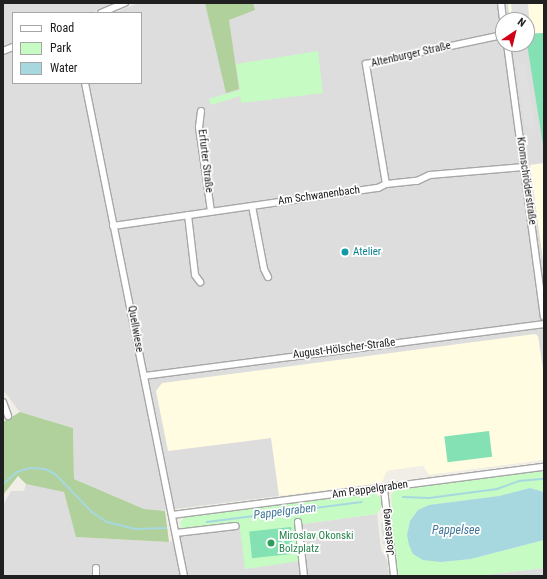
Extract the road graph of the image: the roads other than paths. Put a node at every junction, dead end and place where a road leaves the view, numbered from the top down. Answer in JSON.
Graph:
{"nodes":[{"id":1,"x":125,"y":3,"type":"edge"},
{"id":2,"x":102,"y":12,"type":"edge"},
{"id":3,"x":495,"y":37,"type":"edge"},
{"id":4,"x":508,"y":52,"type":"edge"},
{"id":5,"x":84,"y":84,"type":"edge"},
{"id":6,"x":202,"y":111,"type":"dead end"},
{"id":7,"x":524,"y":167,"type":"junction"},
{"id":8,"x":386,"y":184,"type":"junction"},
{"id":9,"x":252,"y":206,"type":"junction"},
{"id":10,"x":211,"y":211,"type":"junction"},
{"id":11,"x":188,"y":215,"type":"junction"},
{"id":12,"x":113,"y":226,"type":"junction"},
{"id":13,"x":268,"y":277,"type":"dead end"},
{"id":14,"x":200,"y":282,"type":"dead end"},
{"id":15,"x":544,"y":318,"type":"edge"},
{"id":16,"x":544,"y":324,"type":"edge"},
{"id":17,"x":144,"y":376,"type":"junction"},
{"id":18,"x":3,"y":402,"type":"edge"},
{"id":19,"x":8,"y":416,"type":"dead end"},
{"id":20,"x":544,"y":467,"type":"edge"},
{"id":21,"x":384,"y":489,"type":"junction"},
{"id":22,"x":172,"y":515,"type":"junction"},
{"id":23,"x":298,"y":522,"type":"dead end"},
{"id":24,"x":236,"y":526,"type":"dead end"},
{"id":25,"x":176,"y":533,"type":"junction"},
{"id":26,"x":96,"y":568,"type":"dead end"},
{"id":27,"x":96,"y":576,"type":"edge"},
{"id":28,"x":184,"y":576,"type":"edge"},
{"id":29,"x":304,"y":576,"type":"edge"},
{"id":30,"x":394,"y":576,"type":"edge"}],
"edges":[{"from":1,"to":2,"type":"street"},
{"from":3,"to":8,"type":"street","name":"Altenburger Straße"},
{"from":4,"to":7,"type":"street","name":"Kromschröderstraße"},
{"from":5,"to":12,"type":"street","name":"Quellwiese"},
{"from":6,"to":10,"type":"street","name":"Erfurter Straße"},
{"from":7,"to":8,"type":"street","name":"Am Schwanenbach"},
{"from":7,"to":15,"type":"street","name":"Kromschröderstraße"},
{"from":8,"to":9,"type":"street","name":"Am Schwanenbach"},
{"from":9,"to":10,"type":"street","name":"Am Schwanenbach"},
{"from":9,"to":13,"type":"street"},
{"from":10,"to":11,"type":"street","name":"Am Schwanenbach"},
{"from":11,"to":12,"type":"street","name":"Am Schwanenbach"},
{"from":11,"to":14,"type":"street"},
{"from":12,"to":17,"type":"street","name":"Quellwiese"},
{"from":16,"to":17,"type":"street","name":"August-Hölscher-Straße"},
{"from":17,"to":22,"type":"street","name":"Quellwiese"},
{"from":18,"to":19,"type":"street"},
{"from":20,"to":21,"type":"street","name":"Am Pappelgraben"},
{"from":21,"to":22,"type":"street","name":"Am Pappelgraben"},
{"from":21,"to":30,"type":"street","name":"Jostesweg"},
{"from":22,"to":25,"type":"street","name":"Quellwiese"},
{"from":23,"to":29,"type":"street"},
{"from":24,"to":25,"type":"street"},
{"from":25,"to":28,"type":"street","name":"Quellwiese"},
{"from":26,"to":27,"type":"street"}]}
